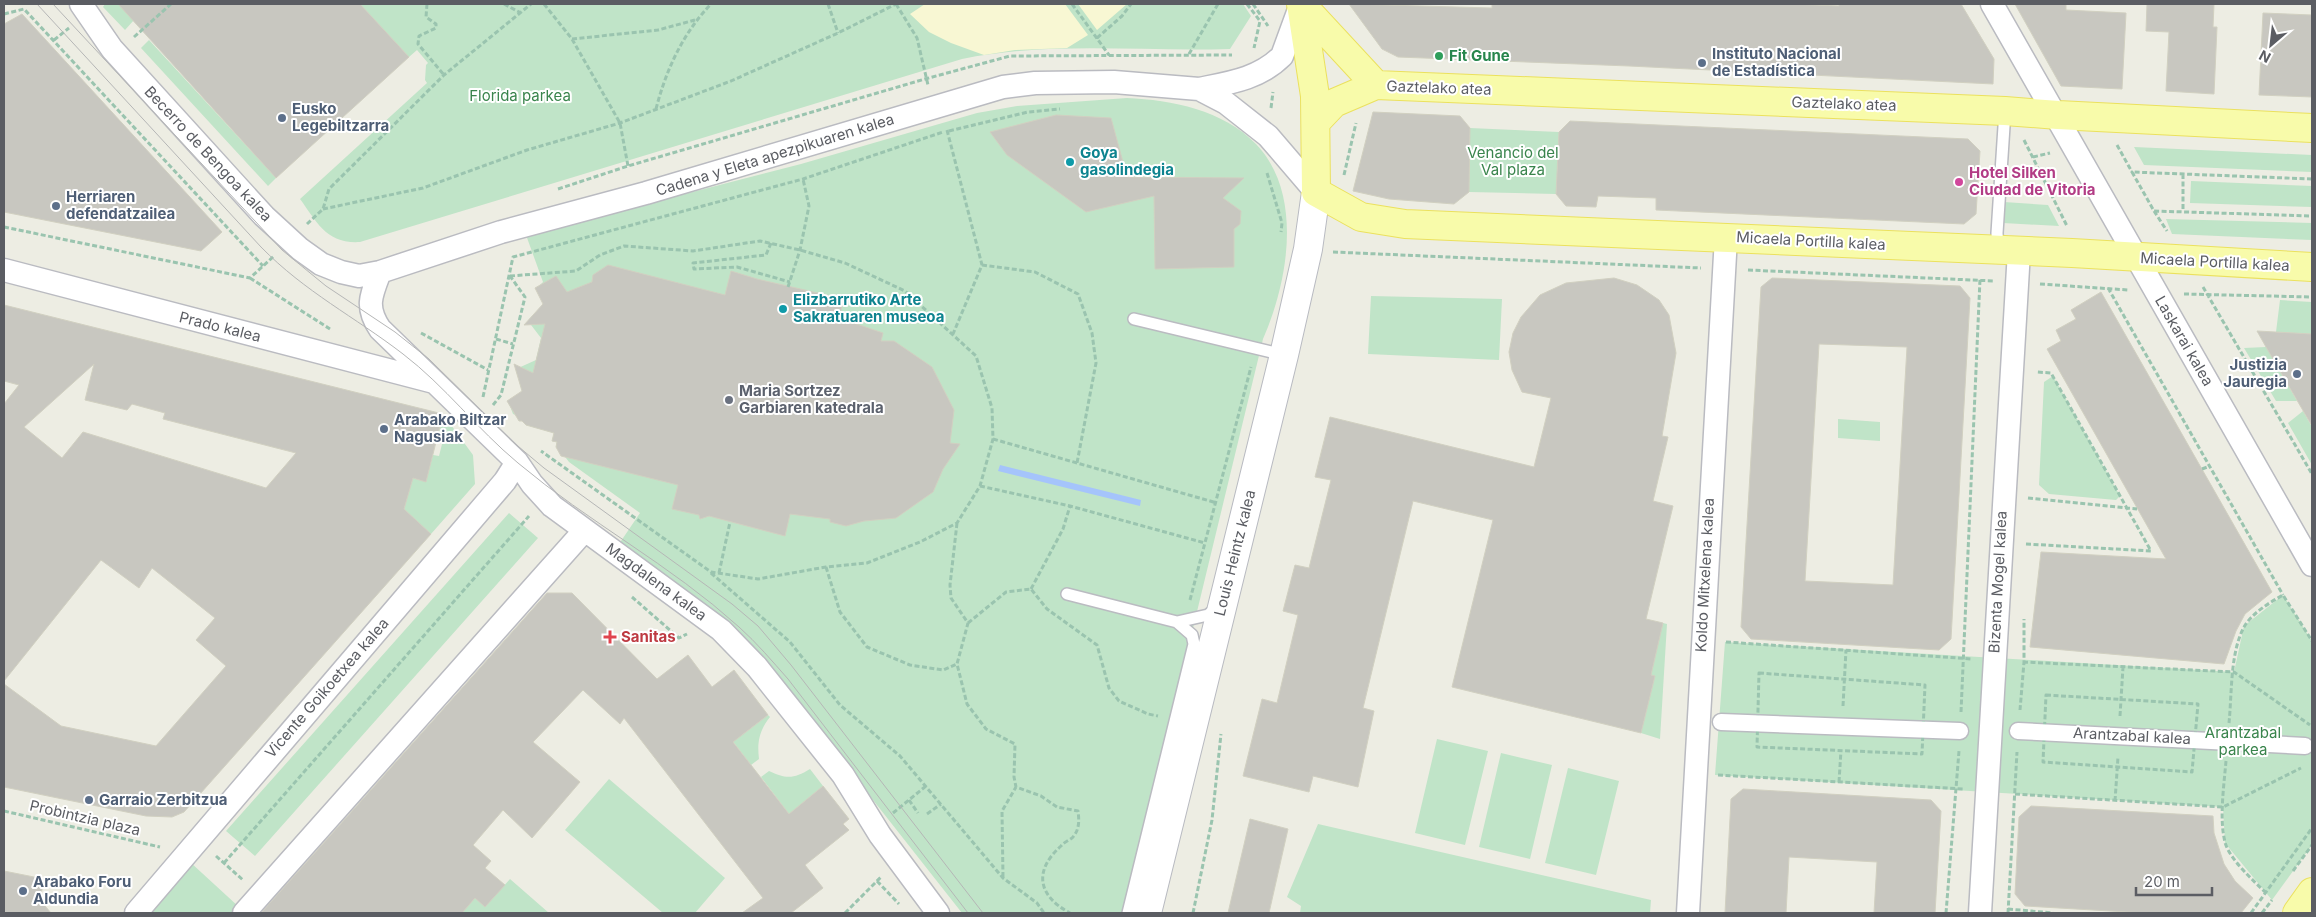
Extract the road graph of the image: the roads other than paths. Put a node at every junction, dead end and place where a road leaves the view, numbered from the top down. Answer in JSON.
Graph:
{"nodes":[{"id":1,"x":81,"y":4,"type":"edge"},
{"id":2,"x":1301,"y":4,"type":"edge"},
{"id":3,"x":1992,"y":4,"type":"edge"},
{"id":4,"x":1376,"y":85,"type":"junction"},
{"id":5,"x":1199,"y":89,"type":"junction"},
{"id":6,"x":2058,"y":115,"type":"junction"},
{"id":7,"x":1316,"y":122,"type":"junction"},
{"id":8,"x":2004,"y":124,"type":"junction"},
{"id":9,"x":2312,"y":128,"type":"edge"},
{"id":10,"x":1316,"y":192,"type":"junction"},
{"id":11,"x":1726,"y":237,"type":"junction"},
{"id":12,"x":2008,"y":251,"type":"junction"},
{"id":13,"x":2136,"y":258,"type":"junction"},
{"id":14,"x":2312,"y":267,"type":"edge"},
{"id":15,"x":4,"y":270,"type":"edge"},
{"id":16,"x":370,"y":274,"type":"junction"},
{"id":17,"x":1134,"y":319,"type":"dead end"},
{"id":18,"x":1284,"y":355,"type":"junction"},
{"id":19,"x":437,"y":382,"type":"junction"},
{"id":20,"x":517,"y":462,"type":"junction"},
{"id":21,"x":584,"y":531,"type":"junction"},
{"id":22,"x":2312,"y":565,"type":"edge"},
{"id":23,"x":1067,"y":594,"type":"dead end"},
{"id":24,"x":1223,"y":602,"type":"junction"},
{"id":25,"x":1177,"y":622,"type":"junction"},
{"id":26,"x":1721,"y":722,"type":"dead end"},
{"id":27,"x":1960,"y":731,"type":"road end"},
{"id":28,"x":2018,"y":731,"type":"dead end"},
{"id":29,"x":2305,"y":746,"type":"dead end"},
{"id":30,"x":2312,"y":892,"type":"edge"},
{"id":31,"x":136,"y":913,"type":"edge"},
{"id":32,"x":244,"y":913,"type":"edge"},
{"id":33,"x":938,"y":913,"type":"edge"},
{"id":34,"x":1128,"y":913,"type":"edge"},
{"id":35,"x":1147,"y":913,"type":"edge"},
{"id":36,"x":1688,"y":913,"type":"edge"},
{"id":37,"x":1980,"y":913,"type":"edge"},
{"id":38,"x":2297,"y":913,"type":"edge"}],
"edges":[{"from":1,"to":16,"type":"street","name":"Becerro de Bengoa kalea"},
{"from":2,"to":4,"type":"main road","name":"Gaztelako atea"},
{"from":2,"to":5,"type":"street","name":"Cadena y Eleta apezpikuaren kalea"},
{"from":2,"to":7,"type":"main road"},
{"from":3,"to":6,"type":"street","name":"Laskarai kalea"},
{"from":4,"to":7,"type":"main road","name":"Gaztelako atea"},
{"from":4,"to":8,"type":"main road","name":"Gaztelako atea"},
{"from":5,"to":10,"type":"street","name":"Cadena y Eleta apezpikuaren kalea"},
{"from":5,"to":16,"type":"street","name":"Cadena y Eleta apezpikuaren kalea"},
{"from":6,"to":8,"type":"main road","name":"Gaztelako atea"},
{"from":6,"to":9,"type":"main road","name":"Gaztelako atea"},
{"from":6,"to":13,"type":"street","name":"Laskarai kalea"},
{"from":7,"to":10,"type":"main road"},
{"from":8,"to":12,"type":"lane"},
{"from":10,"to":11,"type":"main road","name":"Micaela Portilla kalea"},
{"from":10,"to":18,"type":"main road","name":"Louis Heintz kalea"},
{"from":11,"to":12,"type":"main road","name":"Micaela Portilla kalea"},
{"from":11,"to":36,"type":"street","name":"Koldo Mitxelena kalea"},
{"from":12,"to":13,"type":"main road","name":"Micaela Portilla kalea"},
{"from":12,"to":37,"type":"street","name":"Bizenta Mogel kalea"},
{"from":13,"to":14,"type":"main road","name":"Micaela Portilla kalea"},
{"from":13,"to":22,"type":"street","name":"Laskarai kalea"},
{"from":15,"to":19,"type":"street","name":"Prado kalea"},
{"from":16,"to":19,"type":"street","name":"Magdalena kalea"},
{"from":17,"to":18,"type":"lane"},
{"from":18,"to":24,"type":"main road","name":"Louis Heintz kalea"},
{"from":19,"to":20,"type":"street","name":"Magdalena kalea"},
{"from":20,"to":21,"type":"street","name":"Magdalena kalea"},
{"from":20,"to":31,"type":"street","name":"Vicente Goikoetxea kalea"},
{"from":21,"to":32,"type":"street"},
{"from":21,"to":33,"type":"street","name":"Magdalena kalea"},
{"from":23,"to":25,"type":"lane"},
{"from":24,"to":25,"type":"lane"},
{"from":24,"to":35,"type":"main road","name":"Louis Heintz kalea"},
{"from":25,"to":34,"type":"lane"},
{"from":26,"to":27,"type":"street"},
{"from":28,"to":29,"type":"street","name":"Arantzabal kalea"},
{"from":30,"to":38,"type":"main road"}]}
